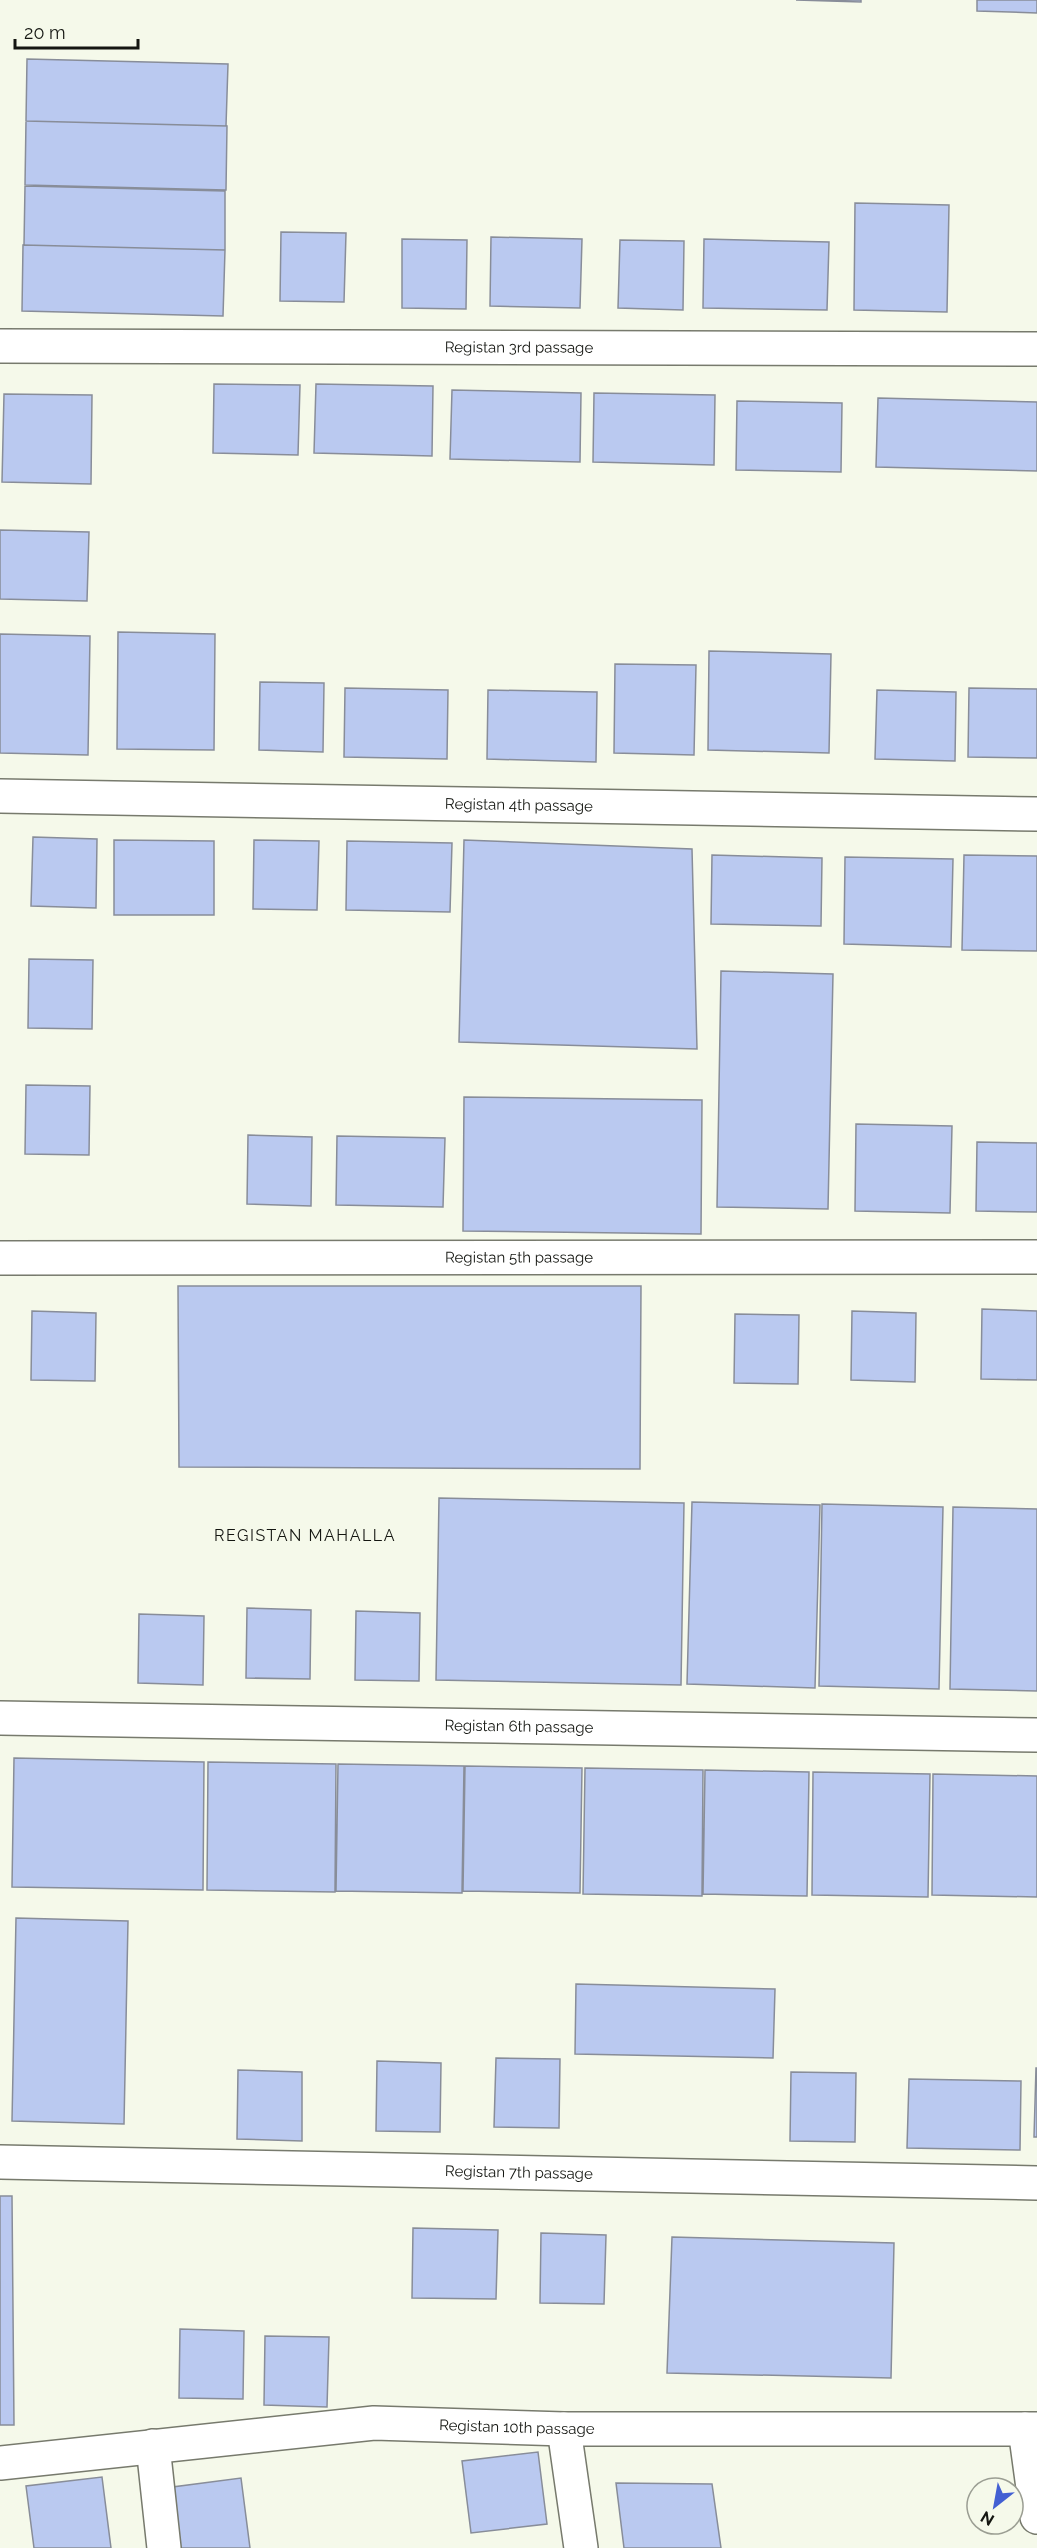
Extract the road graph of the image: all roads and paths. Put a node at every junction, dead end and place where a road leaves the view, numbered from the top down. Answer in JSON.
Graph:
{"nodes":[{"id":1,"x":0,"y":346,"type":"edge"},
{"id":2,"x":1037,"y":349,"type":"edge"},
{"id":3,"x":0,"y":796,"type":"edge"},
{"id":4,"x":1037,"y":814,"type":"edge"},
{"id":5,"x":1037,"y":1257,"type":"edge"},
{"id":6,"x":0,"y":1258,"type":"edge"},
{"id":7,"x":0,"y":1718,"type":"edge"},
{"id":8,"x":1037,"y":1735,"type":"edge"},
{"id":9,"x":0,"y":2162,"type":"edge"},
{"id":10,"x":1037,"y":2183,"type":"edge"},
{"id":11,"x":564,"y":2429,"type":"junction"},
{"id":12,"x":1031,"y":2429,"type":"edge"},
{"id":13,"x":153,"y":2446,"type":"junction"},
{"id":14,"x":0,"y":2463,"type":"edge"},
{"id":15,"x":1037,"y":2517,"type":"edge"},
{"id":16,"x":164,"y":2548,"type":"edge"},
{"id":17,"x":581,"y":2548,"type":"edge"}],
"edges":[{"from":1,"to":2,"type":"street","name":"Registan 3rd passage"},
{"from":3,"to":4,"type":"street","name":"Registan 4th passage"},
{"from":5,"to":6,"type":"street","name":"Registan 5th passage"},
{"from":7,"to":8,"type":"street","name":"Registan 6th passage"},
{"from":9,"to":10,"type":"street","name":"Registan 7th passage"},
{"from":11,"to":12,"type":"street","name":"Registan 10th passage"},
{"from":11,"to":13,"type":"street","name":"Registan 10th passage"},
{"from":11,"to":17,"type":"street"},
{"from":12,"to":15,"type":"street"},
{"from":13,"to":14,"type":"street","name":"Registan 10th passage"},
{"from":13,"to":16,"type":"street"}]}
